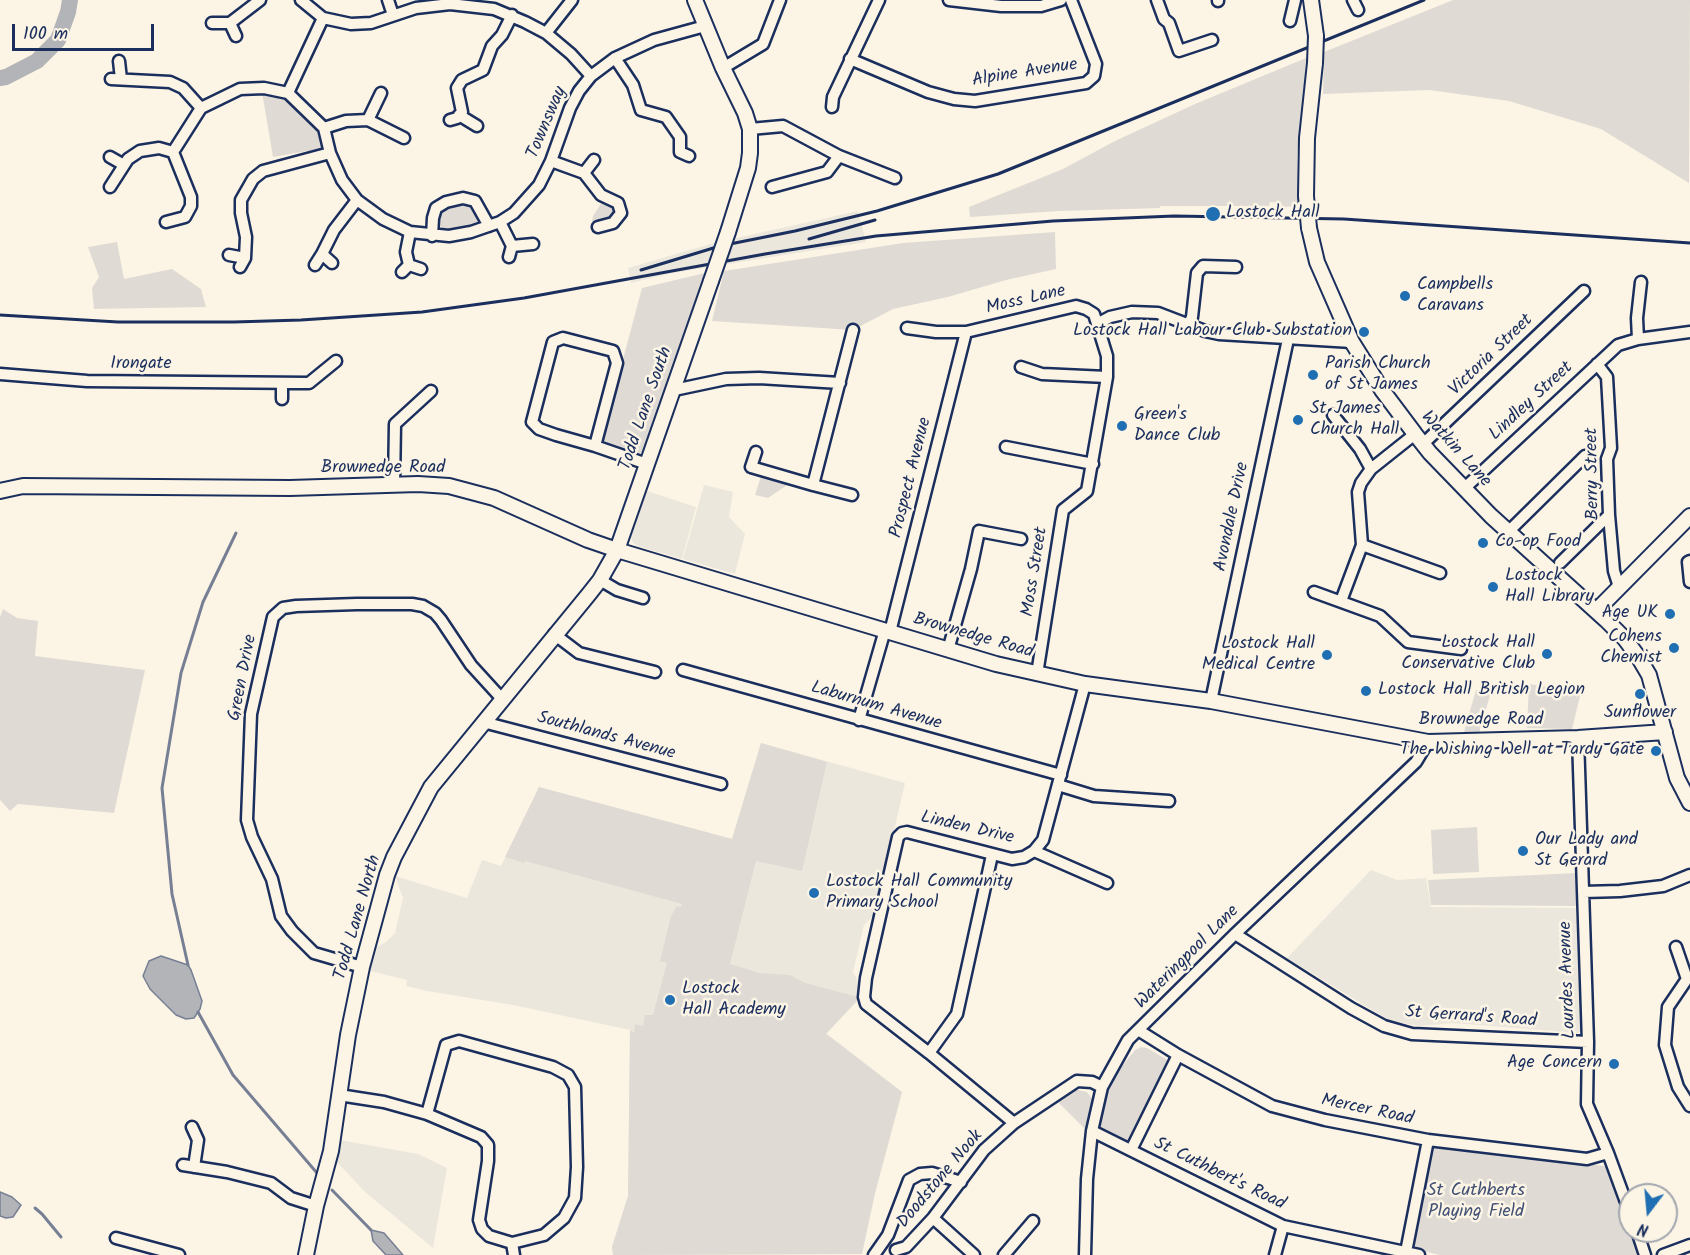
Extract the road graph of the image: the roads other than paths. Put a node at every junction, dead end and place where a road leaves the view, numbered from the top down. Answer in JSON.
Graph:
{"nodes":[{"id":1,"x":260,"y":0,"type":"edge"},
{"id":2,"x":301,"y":0,"type":"edge"},
{"id":3,"x":388,"y":0,"type":"edge"},
{"id":4,"x":572,"y":0,"type":"edge"},
{"id":5,"x":695,"y":0,"type":"edge"},
{"id":6,"x":780,"y":0,"type":"edge"},
{"id":7,"x":879,"y":0,"type":"edge"},
{"id":8,"x":949,"y":0,"type":"edge"},
{"id":9,"x":1061,"y":0,"type":"edge"},
{"id":10,"x":1071,"y":0,"type":"edge"},
{"id":11,"x":1157,"y":0,"type":"edge"},
{"id":12,"x":1295,"y":0,"type":"edge"},
{"id":13,"x":1311,"y":0,"type":"edge"},
{"id":14,"x":496,"y":4,"type":"edge"},
{"id":15,"x":393,"y":15,"type":"junction"},
{"id":16,"x":512,"y":15,"type":"junction"},
{"id":17,"x":323,"y":18,"type":"junction"},
{"id":18,"x":1290,"y":21,"type":"dead end"},
{"id":19,"x":212,"y":23,"type":"dead end"},
{"id":20,"x":230,"y":23,"type":"junction"},
{"id":21,"x":705,"y":26,"type":"junction"},
{"id":22,"x":546,"y":33,"type":"junction"},
{"id":23,"x":236,"y":36,"type":"dead end"},
{"id":24,"x":1212,"y":40,"type":"dead end"},
{"id":25,"x":615,"y":57,"type":"junction"},
{"id":26,"x":850,"y":59,"type":"junction"},
{"id":27,"x":119,"y":62,"type":"dead end"},
{"id":28,"x":723,"y":68,"type":"junction"},
{"id":29,"x":591,"y":76,"type":"junction"},
{"id":30,"x":288,"y":93,"type":"junction"},
{"id":31,"x":381,"y":93,"type":"dead end"},
{"id":32,"x":832,"y":107,"type":"dead end"},
{"id":33,"x":201,"y":108,"type":"junction"},
{"id":34,"x":368,"y":120,"type":"junction"},
{"id":35,"x":477,"y":126,"type":"dead end"},
{"id":36,"x":324,"y":128,"type":"junction"},
{"id":37,"x":750,"y":129,"type":"junction"},
{"id":38,"x":404,"y":138,"type":"dead end"},
{"id":39,"x":173,"y":152,"type":"junction"},
{"id":40,"x":330,"y":153,"type":"junction"},
{"id":41,"x":110,"y":156,"type":"dead end"},
{"id":42,"x":689,"y":156,"type":"dead end"},
{"id":43,"x":839,"y":156,"type":"junction"},
{"id":44,"x":594,"y":160,"type":"dead end"},
{"id":45,"x":550,"y":161,"type":"junction"},
{"id":46,"x":124,"y":165,"type":"junction"},
{"id":47,"x":584,"y":173,"type":"junction"},
{"id":48,"x":895,"y":178,"type":"dead end"},
{"id":49,"x":772,"y":187,"type":"dead end"},
{"id":50,"x":110,"y":188,"type":"dead end"},
{"id":51,"x":357,"y":200,"type":"junction"},
{"id":52,"x":166,"y":222,"type":"dead end"},
{"id":53,"x":500,"y":222,"type":"junction"},
{"id":54,"x":489,"y":226,"type":"junction"},
{"id":55,"x":598,"y":227,"type":"dead end"},
{"id":56,"x":410,"y":232,"type":"junction"},
{"id":57,"x":432,"y":236,"type":"junction"},
{"id":58,"x":533,"y":244,"type":"dead end"},
{"id":59,"x":322,"y":254,"type":"junction"},
{"id":60,"x":229,"y":255,"type":"dead end"},
{"id":61,"x":332,"y":263,"type":"dead end"},
{"id":62,"x":315,"y":265,"type":"dead end"},
{"id":63,"x":1236,"y":267,"type":"dead end"},
{"id":64,"x":421,"y":269,"type":"dead end"},
{"id":65,"x":1641,"y":282,"type":"dead end"},
{"id":66,"x":1584,"y":291,"type":"dead end"},
{"id":67,"x":1097,"y":324,"type":"junction"},
{"id":68,"x":1189,"y":324,"type":"junction"},
{"id":69,"x":907,"y":328,"type":"dead end"},
{"id":70,"x":853,"y":330,"type":"dead end"},
{"id":71,"x":966,"y":332,"type":"junction"},
{"id":72,"x":1690,"y":332,"type":"edge"},
{"id":73,"x":1288,"y":339,"type":"junction"},
{"id":74,"x":1638,"y":339,"type":"junction"},
{"id":75,"x":1352,"y":342,"type":"junction"},
{"id":76,"x":336,"y":361,"type":"dead end"},
{"id":77,"x":1597,"y":364,"type":"junction"},
{"id":78,"x":1021,"y":366,"type":"dead end"},
{"id":79,"x":0,"y":374,"type":"edge"},
{"id":80,"x":1107,"y":377,"type":"junction"},
{"id":81,"x":282,"y":383,"type":"junction"},
{"id":82,"x":840,"y":383,"type":"junction"},
{"id":83,"x":674,"y":390,"type":"junction"},
{"id":84,"x":431,"y":391,"type":"dead end"},
{"id":85,"x":282,"y":399,"type":"dead end"},
{"id":86,"x":1333,"y":415,"type":"dead end"},
{"id":87,"x":1419,"y":439,"type":"junction"},
{"id":88,"x":595,"y":446,"type":"junction"},
{"id":89,"x":1006,"y":447,"type":"dead end"},
{"id":90,"x":756,"y":452,"type":"dead end"},
{"id":91,"x":1585,"y":456,"type":"dead end"},
{"id":92,"x":647,"y":464,"type":"junction"},
{"id":93,"x":1093,"y":464,"type":"junction"},
{"id":94,"x":1371,"y":469,"type":"junction"},
{"id":95,"x":1469,"y":483,"type":"dead end"},
{"id":96,"x":394,"y":485,"type":"junction"},
{"id":97,"x":813,"y":485,"type":"junction"},
{"id":98,"x":0,"y":491,"type":"edge"},
{"id":99,"x":852,"y":495,"type":"dead end"},
{"id":100,"x":1610,"y":515,"type":"junction"},
{"id":101,"x":1687,"y":524,"type":"edge"},
{"id":102,"x":1508,"y":532,"type":"junction"},
{"id":103,"x":1021,"y":538,"type":"dead end"},
{"id":104,"x":1362,"y":545,"type":"junction"},
{"id":105,"x":617,"y":550,"type":"junction"},
{"id":106,"x":1690,"y":561,"type":"edge"},
{"id":107,"x":1560,"y":563,"type":"dead end"},
{"id":108,"x":1440,"y":573,"type":"dead end"},
{"id":109,"x":600,"y":580,"type":"junction"},
{"id":110,"x":1690,"y":582,"type":"edge"},
{"id":111,"x":1619,"y":587,"type":"junction"},
{"id":112,"x":1314,"y":592,"type":"dead end"},
{"id":113,"x":643,"y":598,"type":"dead end"},
{"id":114,"x":1341,"y":601,"type":"junction"},
{"id":115,"x":1596,"y":611,"type":"junction"},
{"id":116,"x":888,"y":631,"type":"junction"},
{"id":117,"x":554,"y":634,"type":"junction"},
{"id":118,"x":1461,"y":649,"type":"dead end"},
{"id":119,"x":948,"y":650,"type":"junction"},
{"id":120,"x":683,"y":670,"type":"dead end"},
{"id":121,"x":655,"y":672,"type":"dead end"},
{"id":122,"x":1037,"y":674,"type":"junction"},
{"id":123,"x":1085,"y":684,"type":"junction"},
{"id":124,"x":502,"y":699,"type":"junction"},
{"id":125,"x":1211,"y":702,"type":"junction"},
{"id":126,"x":859,"y":720,"type":"junction"},
{"id":127,"x":483,"y":722,"type":"junction"},
{"id":128,"x":1665,"y":732,"type":"junction"},
{"id":129,"x":1578,"y":738,"type":"junction"},
{"id":130,"x":1428,"y":742,"type":"junction"},
{"id":131,"x":1059,"y":780,"type":"junction"},
{"id":132,"x":721,"y":784,"type":"dead end"},
{"id":133,"x":1169,"y":801,"type":"dead end"},
{"id":134,"x":1690,"y":803,"type":"edge"},
{"id":135,"x":1034,"y":851,"type":"junction"},
{"id":136,"x":992,"y":855,"type":"junction"},
{"id":137,"x":1690,"y":875,"type":"edge"},
{"id":138,"x":1107,"y":883,"type":"dead end"},
{"id":139,"x":1583,"y":892,"type":"junction"},
{"id":140,"x":1235,"y":934,"type":"junction"},
{"id":141,"x":1676,"y":947,"type":"dead end"},
{"id":142,"x":362,"y":967,"type":"junction"},
{"id":143,"x":1689,"y":979,"type":"edge"},
{"id":144,"x":1138,"y":1030,"type":"junction"},
{"id":145,"x":1588,"y":1042,"type":"junction"},
{"id":146,"x":930,"y":1053,"type":"junction"},
{"id":147,"x":1178,"y":1055,"type":"junction"},
{"id":148,"x":1102,"y":1087,"type":"junction"},
{"id":149,"x":339,"y":1095,"type":"junction"},
{"id":150,"x":1690,"y":1106,"type":"edge"},
{"id":151,"x":427,"y":1114,"type":"junction"},
{"id":152,"x":1014,"y":1123,"type":"junction"},
{"id":153,"x":192,"y":1127,"type":"dead end"},
{"id":154,"x":1092,"y":1131,"type":"junction"},
{"id":155,"x":1428,"y":1140,"type":"junction"},
{"id":156,"x":1131,"y":1150,"type":"junction"},
{"id":157,"x":1608,"y":1154,"type":"junction"},
{"id":158,"x":960,"y":1182,"type":"junction"},
{"id":159,"x":1619,"y":1183,"type":"edge"},
{"id":160,"x":316,"y":1206,"type":"junction"},
{"id":161,"x":933,"y":1218,"type":"junction"},
{"id":162,"x":1033,"y":1221,"type":"dead end"},
{"id":163,"x":1283,"y":1226,"type":"junction"},
{"id":164,"x":116,"y":1238,"type":"dead end"},
{"id":165,"x":512,"y":1243,"type":"junction"},
{"id":166,"x":1690,"y":1245,"type":"edge"},
{"id":167,"x":139,"y":1250,"type":"edge"},
{"id":168,"x":896,"y":1250,"type":"dead end"},
{"id":169,"x":1406,"y":1252,"type":"junction"},
{"id":170,"x":179,"y":1255,"type":"edge"},
{"id":171,"x":306,"y":1255,"type":"edge"},
{"id":172,"x":514,"y":1255,"type":"edge"},
{"id":173,"x":874,"y":1255,"type":"edge"},
{"id":174,"x":974,"y":1255,"type":"edge"},
{"id":175,"x":1004,"y":1255,"type":"edge"},
{"id":176,"x":1085,"y":1255,"type":"edge"},
{"id":177,"x":1275,"y":1255,"type":"edge"},
{"id":178,"x":1419,"y":1255,"type":"edge"},
{"id":179,"x":1663,"y":1255,"type":"edge"}],
"edges":[{"from":1,"to":20,"type":"street"},
{"from":2,"to":17,"type":"street"},
{"from":3,"to":15,"type":"street"},
{"from":4,"to":22,"type":"street"},
{"from":5,"to":21,"type":"main road"},
{"from":6,"to":28,"type":"street"},
{"from":7,"to":26,"type":"street"},
{"from":8,"to":9,"type":"street"},
{"from":10,"to":26,"type":"street","name":"Alpine Avenue"},
{"from":11,"to":24,"type":"street"},
{"from":12,"to":18,"type":"street"},
{"from":13,"to":75,"type":"main road","name":"Watkin Lane","bridge":true},
{"from":14,"to":15,"type":"street"},
{"from":14,"to":16,"type":"street"},
{"from":15,"to":17,"type":"street"},
{"from":16,"to":22,"type":"street"},
{"from":16,"to":35,"type":"street"},
{"from":17,"to":30,"type":"street"},
{"from":19,"to":20,"type":"street"},
{"from":20,"to":23,"type":"street"},
{"from":21,"to":25,"type":"street","name":"Townsway"},
{"from":21,"to":28,"type":"main road"},
{"from":22,"to":29,"type":"street"},
{"from":25,"to":29,"type":"street","name":"Townsway"},
{"from":25,"to":42,"type":"street"},
{"from":26,"to":32,"type":"street"},
{"from":27,"to":33,"type":"street"},
{"from":28,"to":37,"type":"main road"},
{"from":29,"to":45,"type":"street","name":"Townsway"},
{"from":30,"to":33,"type":"street"},
{"from":30,"to":36,"type":"street"},
{"from":31,"to":34,"type":"street"},
{"from":33,"to":39,"type":"street"},
{"from":34,"to":36,"type":"street"},
{"from":34,"to":38,"type":"street"},
{"from":36,"to":40,"type":"street","name":"Townsway"},
{"from":37,"to":43,"type":"street"},
{"from":37,"to":83,"type":"main road","name":"Todd Lane South","bridge":true},
{"from":39,"to":46,"type":"street"},
{"from":39,"to":52,"type":"street"},
{"from":40,"to":51,"type":"street","name":"Townsway"},
{"from":40,"to":60,"type":"street"},
{"from":41,"to":46,"type":"street"},
{"from":43,"to":48,"type":"street"},
{"from":43,"to":49,"type":"street"},
{"from":44,"to":47,"type":"street"},
{"from":45,"to":47,"type":"street"},
{"from":45,"to":53,"type":"street","name":"Townsway"},
{"from":46,"to":50,"type":"street"},
{"from":47,"to":55,"type":"street"},
{"from":51,"to":56,"type":"street","name":"Townsway"},
{"from":51,"to":59,"type":"street"},
{"from":53,"to":54,"type":"street","name":"Townsway"},
{"from":53,"to":58,"type":"street"},
{"from":54,"to":57,"type":"street","name":"Townsway"},
{"from":54,"to":57,"type":"street"},
{"from":56,"to":57,"type":"street","name":"Townsway"},
{"from":56,"to":64,"type":"street"},
{"from":59,"to":61,"type":"street"},
{"from":59,"to":62,"type":"street"},
{"from":63,"to":68,"type":"street"},
{"from":65,"to":74,"type":"street"},
{"from":66,"to":87,"type":"street","name":"Victoria Street"},
{"from":67,"to":68,"type":"street"},
{"from":67,"to":71,"type":"street","name":"Moss Lane"},
{"from":67,"to":80,"type":"street"},
{"from":68,"to":73,"type":"street"},
{"from":69,"to":71,"type":"street","name":"Moss Lane"},
{"from":70,"to":82,"type":"street"},
{"from":71,"to":116,"type":"street","name":"Prospect Avenue"},
{"from":72,"to":74,"type":"street"},
{"from":73,"to":75,"type":"street"},
{"from":73,"to":125,"type":"street","name":"Avondale Drive"},
{"from":74,"to":77,"type":"street","name":"Lindley Street"},
{"from":75,"to":87,"type":"main road","name":"Watkin Lane"},
{"from":76,"to":81,"type":"street","name":"Irongate"},
{"from":77,"to":95,"type":"street","name":"Lindley Street"},
{"from":77,"to":100,"type":"street","name":"Berry Street"},
{"from":78,"to":80,"type":"street"},
{"from":79,"to":81,"type":"street","name":"Irongate"},
{"from":80,"to":93,"type":"street"},
{"from":81,"to":85,"type":"street"},
{"from":82,"to":83,"type":"street"},
{"from":82,"to":97,"type":"street"},
{"from":83,"to":92,"type":"main road","name":"Todd Lane South"},
{"from":84,"to":96,"type":"street"},
{"from":86,"to":94,"type":"street"},
{"from":87,"to":94,"type":"street","name":"Victoria Street"},
{"from":87,"to":102,"type":"main road","name":"Watkin Lane"},
{"from":88,"to":88,"type":"street"},
{"from":88,"to":92,"type":"street"},
{"from":89,"to":93,"type":"street"},
{"from":90,"to":97,"type":"street"},
{"from":91,"to":102,"type":"street"},
{"from":92,"to":105,"type":"main road","name":"Todd Lane South"},
{"from":93,"to":122,"type":"street","name":"Moss Street"},
{"from":94,"to":104,"type":"street"},
{"from":96,"to":98,"type":"main road","name":"Brownedge Road"},
{"from":96,"to":105,"type":"main road","name":"Brownedge Road"},
{"from":97,"to":99,"type":"street"},
{"from":100,"to":107,"type":"street"},
{"from":100,"to":111,"type":"street","name":"Berry Street"},
{"from":101,"to":111,"type":"main road"},
{"from":102,"to":115,"type":"main road","name":"Watkin Lane"},
{"from":103,"to":119,"type":"street"},
{"from":104,"to":108,"type":"street"},
{"from":104,"to":114,"type":"street"},
{"from":105,"to":109,"type":"main road","name":"Todd Lane North"},
{"from":105,"to":116,"type":"main road","name":"Brownedge Road"},
{"from":106,"to":110,"type":"street"},
{"from":109,"to":113,"type":"street"},
{"from":109,"to":117,"type":"main road","name":"Todd Lane North"},
{"from":111,"to":115,"type":"main road"},
{"from":112,"to":114,"type":"street"},
{"from":114,"to":118,"type":"street"},
{"from":115,"to":128,"type":"main road","name":"Watkin Lane"},
{"from":116,"to":119,"type":"main road","name":"Brownedge Road"},
{"from":116,"to":126,"type":"street","name":"Prospect Avenue"},
{"from":117,"to":121,"type":"street"},
{"from":117,"to":124,"type":"main road","name":"Todd Lane North"},
{"from":119,"to":122,"type":"main road","name":"Brownedge Road"},
{"from":120,"to":126,"type":"street","name":"Laburnum Avenue"},
{"from":122,"to":123,"type":"main road","name":"Brownedge Road"},
{"from":123,"to":125,"type":"main road","name":"Brownedge Road"},
{"from":123,"to":131,"type":"street","name":"Linden Drive"},
{"from":124,"to":127,"type":"main road","name":"Todd Lane North"},
{"from":124,"to":142,"type":"street","name":"Green Drive"},
{"from":125,"to":130,"type":"main road","name":"Brownedge Road"},
{"from":126,"to":131,"type":"street","name":"Laburnum Avenue"},
{"from":127,"to":132,"type":"street","name":"Southlands Avenue"},
{"from":127,"to":142,"type":"main road","name":"Todd Lane North"},
{"from":128,"to":129,"type":"main road","name":"Brownedge Road"},
{"from":128,"to":134,"type":"main road","name":"Watkin Lane"},
{"from":129,"to":130,"type":"main road","name":"Brownedge Road"},
{"from":129,"to":139,"type":"street","name":"Lourdes Avenue"},
{"from":130,"to":140,"type":"street","name":"Wateringpool Lane"},
{"from":131,"to":133,"type":"street","name":"Laburnum Avenue"},
{"from":131,"to":135,"type":"street","name":"Linden Drive"},
{"from":135,"to":136,"type":"street","name":"Linden Drive"},
{"from":135,"to":138,"type":"street"},
{"from":136,"to":146,"type":"street"},
{"from":136,"to":146,"type":"street","name":"Linden Drive"},
{"from":137,"to":139,"type":"street"},
{"from":139,"to":145,"type":"street","name":"Lourdes Avenue"},
{"from":140,"to":144,"type":"street","name":"Wateringpool Lane"},
{"from":140,"to":145,"type":"street","name":"St Gerrard's Road"},
{"from":141,"to":143,"type":"street"},
{"from":142,"to":149,"type":"main road","name":"Todd Lane North"},
{"from":143,"to":150,"type":"street"},
{"from":144,"to":147,"type":"street","name":"Mercer Road"},
{"from":144,"to":148,"type":"street","name":"Wateringpool Lane"},
{"from":145,"to":157,"type":"street","name":"Lourdes Avenue"},
{"from":146,"to":152,"type":"street","name":"Linden Drive"},
{"from":147,"to":155,"type":"street","name":"Mercer Road"},
{"from":147,"to":156,"type":"street"},
{"from":148,"to":152,"type":"street","name":"Doodstone Nook"},
{"from":148,"to":154,"type":"street","name":"Wateringpool Lane"},
{"from":149,"to":151,"type":"street"},
{"from":149,"to":160,"type":"main road","name":"Todd Lane North"},
{"from":151,"to":165,"type":"street"},
{"from":151,"to":165,"type":"street"},
{"from":152,"to":158,"type":"street","name":"Doodstone Nook"},
{"from":153,"to":160,"type":"street"},
{"from":154,"to":156,"type":"street","name":"St Cuthbert's Road"},
{"from":154,"to":176,"type":"street","name":"Wateringpool Lane"},
{"from":155,"to":157,"type":"street","name":"Mercer Road"},
{"from":155,"to":169,"type":"street"},
{"from":156,"to":163,"type":"street","name":"St Cuthbert's Road"},
{"from":157,"to":159,"type":"street","name":"Lourdes Avenue"},
{"from":158,"to":161,"type":"street","name":"Doodstone Nook"},
{"from":158,"to":173,"type":"street"},
{"from":160,"to":171,"type":"main road","name":"Todd Lane North"},
{"from":161,"to":168,"type":"street","name":"Doodstone Nook"},
{"from":161,"to":174,"type":"street"},
{"from":162,"to":175,"type":"street"},
{"from":163,"to":169,"type":"street","name":"St Cuthbert's Road"},
{"from":163,"to":177,"type":"street"},
{"from":164,"to":167,"type":"street"},
{"from":165,"to":172,"type":"street"},
{"from":166,"to":179,"type":"street"},
{"from":167,"to":170,"type":"street"},
{"from":169,"to":178,"type":"street","name":"St Cuthbert's Road"}]}
